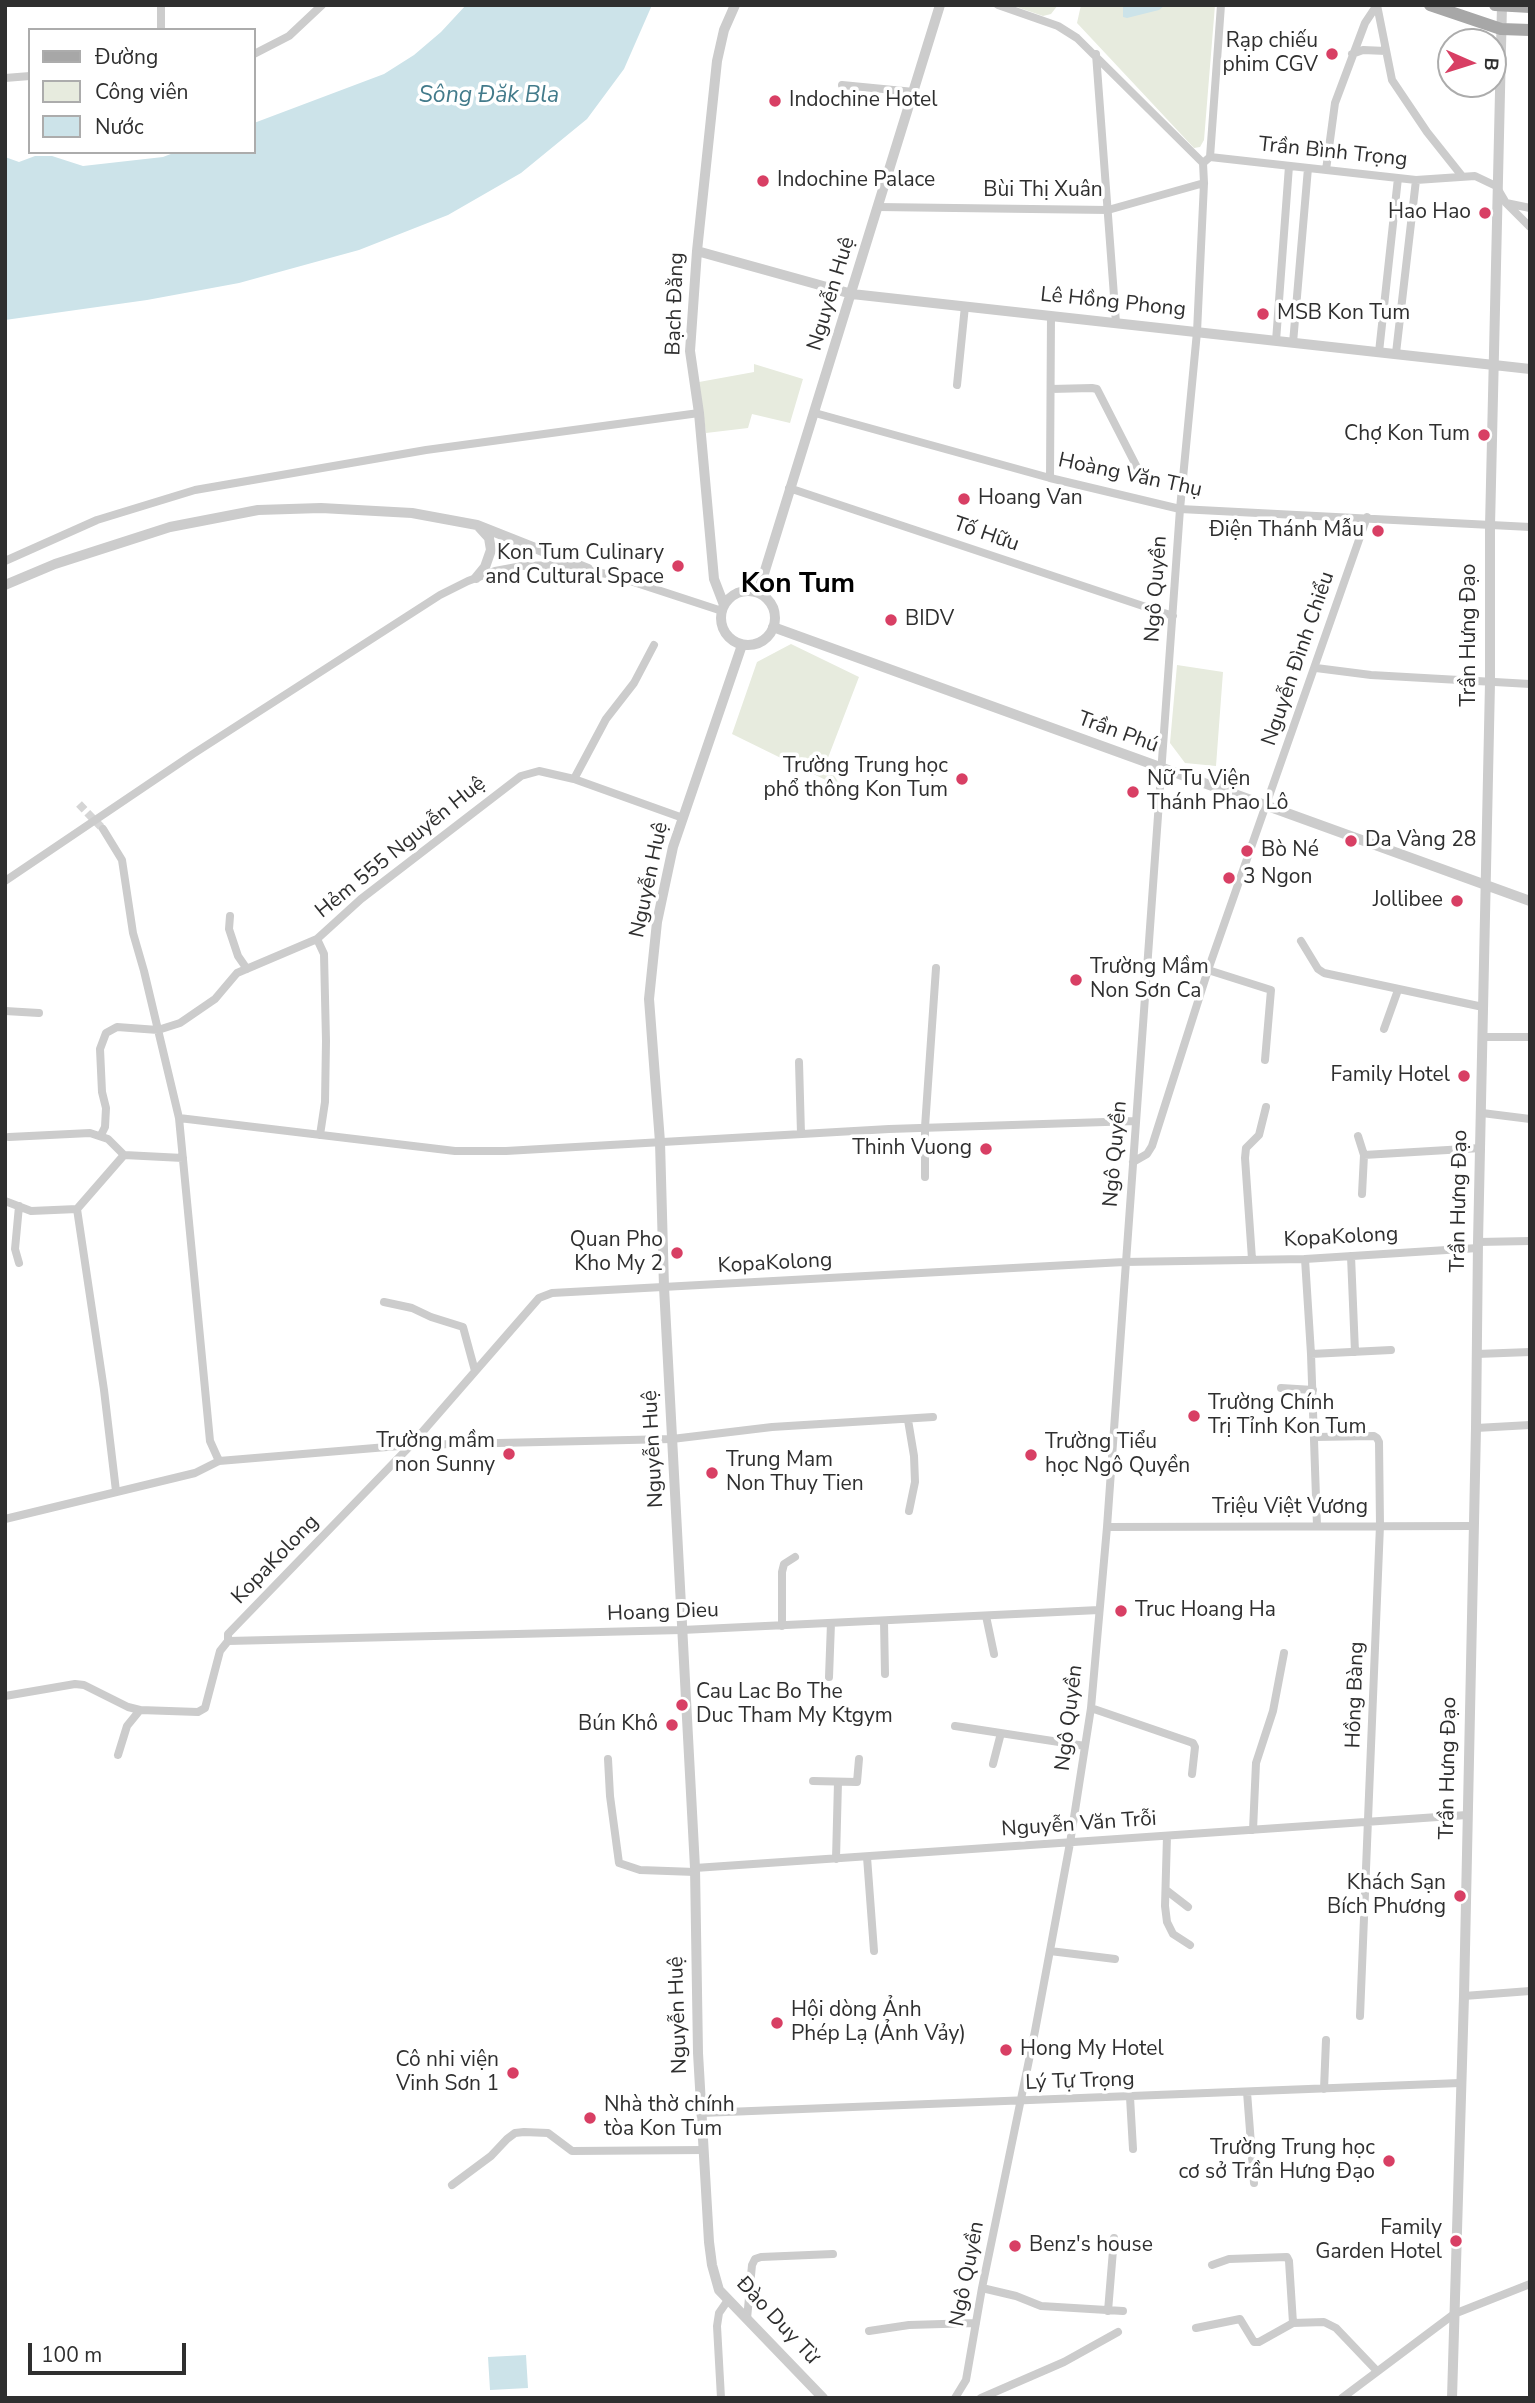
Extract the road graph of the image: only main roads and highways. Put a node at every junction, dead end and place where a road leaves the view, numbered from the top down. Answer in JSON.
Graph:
{"nodes":[{"id":1,"x":1430,"y":5,"type":"edge"},
{"id":2,"x":1500,"y":6,"type":"edge"},
{"id":3,"x":1530,"y":7,"type":"edge"},
{"id":4,"x":1530,"y":30,"type":"edge"}],
"edges":[{"from":1,"to":4,"type":"main road"},
{"from":2,"to":3,"type":"main road"}]}
